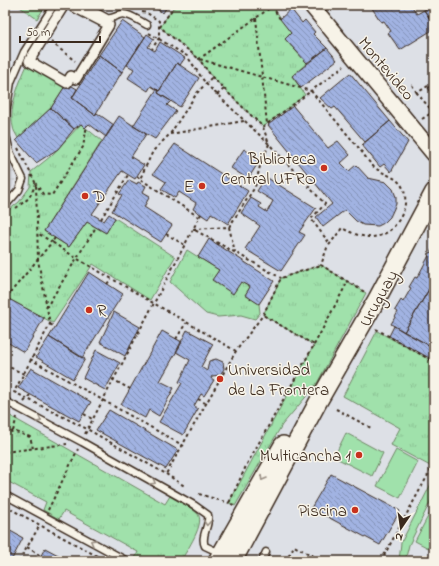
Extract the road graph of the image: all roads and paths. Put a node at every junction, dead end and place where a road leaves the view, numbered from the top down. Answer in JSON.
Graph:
{"nodes":[{"id":1,"x":54,"y":5,"type":"edge"},
{"id":2,"x":64,"y":5,"type":"edge"},
{"id":3,"x":70,"y":5,"type":"edge"},
{"id":4,"x":83,"y":5,"type":"edge"},
{"id":5,"x":175,"y":5,"type":"edge"},
{"id":6,"x":311,"y":5,"type":"edge"},
{"id":7,"x":339,"y":5,"type":"edge"},
{"id":8,"x":273,"y":6,"type":"edge"},
{"id":9,"x":352,"y":9,"type":"dead end"},
{"id":10,"x":147,"y":13,"type":"dead end"},
{"id":11,"x":256,"y":18,"type":"junction"},
{"id":12,"x":280,"y":19,"type":"dead end"},
{"id":13,"x":160,"y":27,"type":"junction"},
{"id":14,"x":147,"y":28,"type":"joint"},
{"id":15,"x":44,"y":37,"type":"junction"},
{"id":16,"x":159,"y":38,"type":"junction"},
{"id":17,"x":152,"y":49,"type":"dead end"},
{"id":18,"x":200,"y":59,"type":"junction"},
{"id":19,"x":349,"y":62,"type":"dead end"},
{"id":20,"x":262,"y":76,"type":"junction"},
{"id":21,"x":212,"y":77,"type":"junction"},
{"id":22,"x":70,"y":78,"type":"junction"},
{"id":23,"x":434,"y":82,"type":"edge"},
{"id":24,"x":206,"y":84,"type":"junction"},
{"id":25,"x":412,"y":85,"type":"dead end"},
{"id":26,"x":224,"y":89,"type":"junction"},
{"id":27,"x":311,"y":91,"type":"junction"},
{"id":28,"x":417,"y":92,"type":"junction"},
{"id":29,"x":217,"y":96,"type":"junction"},
{"id":30,"x":433,"y":111,"type":"edge"},
{"id":31,"x":244,"y":121,"type":"junction"},
{"id":32,"x":267,"y":124,"type":"junction"},
{"id":33,"x":87,"y":125,"type":"dead end"},
{"id":34,"x":411,"y":126,"type":"junction"},
{"id":35,"x":263,"y":127,"type":"junction"},
{"id":36,"x":170,"y":134,"type":"junction"},
{"id":37,"x":269,"y":144,"type":"junction"},
{"id":38,"x":17,"y":146,"type":"dead end"},
{"id":39,"x":434,"y":154,"type":"edge"},
{"id":40,"x":128,"y":175,"type":"dead end"},
{"id":41,"x":136,"y":176,"type":"dead end"},
{"id":42,"x":140,"y":178,"type":"junction"},
{"id":43,"x":36,"y":184,"type":"junction"},
{"id":44,"x":434,"y":192,"type":"edge"},
{"id":45,"x":5,"y":206,"type":"edge"},
{"id":46,"x":11,"y":211,"type":"dead end"},
{"id":47,"x":201,"y":214,"type":"dead end"},
{"id":48,"x":199,"y":217,"type":"junction"},
{"id":49,"x":101,"y":219,"type":"dead end"},
{"id":50,"x":96,"y":227,"type":"dead end"},
{"id":51,"x":229,"y":227,"type":"junction"},
{"id":52,"x":193,"y":229,"type":"junction"},
{"id":53,"x":38,"y":234,"type":"junction"},
{"id":54,"x":166,"y":234,"type":"dead end"},
{"id":55,"x":55,"y":238,"type":"dead end"},
{"id":56,"x":52,"y":242,"type":"junction"},
{"id":57,"x":330,"y":244,"type":"junction"},
{"id":58,"x":184,"y":245,"type":"junction"},
{"id":59,"x":235,"y":252,"type":"junction"},
{"id":60,"x":76,"y":258,"type":"junction"},
{"id":61,"x":38,"y":260,"type":"junction"},
{"id":62,"x":321,"y":265,"type":"junction"},
{"id":63,"x":281,"y":278,"type":"junction"},
{"id":64,"x":111,"y":279,"type":"junction"},
{"id":65,"x":347,"y":283,"type":"junction"},
{"id":66,"x":108,"y":284,"type":"dead end"},
{"id":67,"x":6,"y":298,"type":"dead end"},
{"id":68,"x":378,"y":299,"type":"junction"},
{"id":69,"x":154,"y":304,"type":"junction"},
{"id":70,"x":46,"y":308,"type":"junction"},
{"id":71,"x":263,"y":315,"type":"junction"},
{"id":72,"x":186,"y":322,"type":"junction"},
{"id":73,"x":364,"y":323,"type":"junction"},
{"id":74,"x":50,"y":324,"type":"junction"},
{"id":75,"x":55,"y":327,"type":"dead end"},
{"id":76,"x":176,"y":339,"type":"dead end"},
{"id":77,"x":314,"y":344,"type":"junction"},
{"id":78,"x":236,"y":351,"type":"junction"},
{"id":79,"x":30,"y":359,"type":"junction"},
{"id":80,"x":434,"y":362,"type":"edge"},
{"id":81,"x":5,"y":365,"type":"edge"},
{"id":82,"x":24,"y":374,"type":"junction"},
{"id":83,"x":113,"y":380,"type":"junction"},
{"id":84,"x":130,"y":389,"type":"dead end"},
{"id":85,"x":30,"y":394,"type":"dead end"},
{"id":86,"x":27,"y":398,"type":"junction"},
{"id":87,"x":198,"y":399,"type":"dead end"},
{"id":88,"x":103,"y":401,"type":"junction"},
{"id":89,"x":5,"y":402,"type":"edge"},
{"id":90,"x":205,"y":403,"type":"junction"},
{"id":91,"x":19,"y":409,"type":"junction"},
{"id":92,"x":336,"y":410,"type":"dead end"},
{"id":93,"x":62,"y":412,"type":"dead end"},
{"id":94,"x":84,"y":414,"type":"dead end"},
{"id":95,"x":60,"y":415,"type":"junction"},
{"id":96,"x":92,"y":419,"type":"junction"},
{"id":97,"x":371,"y":428,"type":"dead end"},
{"id":98,"x":87,"y":429,"type":"junction"},
{"id":99,"x":13,"y":431,"type":"junction"},
{"id":100,"x":5,"y":436,"type":"edge"},
{"id":101,"x":82,"y":442,"type":"junction"},
{"id":102,"x":184,"y":446,"type":"junction"},
{"id":103,"x":33,"y":448,"type":"junction"},
{"id":104,"x":128,"y":448,"type":"dead end"},
{"id":105,"x":5,"y":452,"type":"edge"},
{"id":106,"x":126,"y":452,"type":"junction"},
{"id":107,"x":434,"y":464,"type":"edge"},
{"id":108,"x":166,"y":474,"type":"junction"},
{"id":109,"x":186,"y":487,"type":"dead end"},
{"id":110,"x":199,"y":494,"type":"dead end"},
{"id":111,"x":5,"y":495,"type":"edge"},
{"id":112,"x":229,"y":503,"type":"junction"},
{"id":113,"x":5,"y":506,"type":"edge"},
{"id":114,"x":10,"y":509,"type":"junction"},
{"id":115,"x":232,"y":512,"type":"dead end"},
{"id":116,"x":46,"y":513,"type":"dead end"},
{"id":117,"x":5,"y":519,"type":"edge"},
{"id":118,"x":40,"y":525,"type":"junction"},
{"id":119,"x":27,"y":548,"type":"junction"},
{"id":120,"x":266,"y":552,"type":"dead end"},
{"id":121,"x":41,"y":556,"type":"dead end"},
{"id":122,"x":227,"y":558,"type":"edge"},
{"id":123,"x":102,"y":560,"type":"edge"},
{"id":124,"x":19,"y":561,"type":"edge"},
{"id":125,"x":106,"y":561,"type":"edge"},
{"id":126,"x":127,"y":561,"type":"edge"},
{"id":127,"x":262,"y":561,"type":"edge"},
{"id":128,"x":286,"y":561,"type":"edge"},
{"id":129,"x":323,"y":561,"type":"edge"},
{"id":130,"x":381,"y":561,"type":"edge"}],
"edges":[{"from":1,"to":45,"type":"lane"},
{"from":2,"to":15,"type":"street"},
{"from":3,"to":22,"type":"street"},
{"from":4,"to":14,"type":"lane"},
{"from":5,"to":13,"type":"path"},
{"from":6,"to":34,"type":"street","name":"Montevideo"},
{"from":7,"to":9,"type":"path"},
{"from":8,"to":11,"type":"path"},
{"from":8,"to":12,"type":"path"},
{"from":10,"to":13,"type":"path"},
{"from":11,"to":18,"type":"path"},
{"from":11,"to":20,"type":"path"},
{"from":13,"to":16,"type":"path"},
{"from":13,"to":18,"type":"path"},
{"from":14,"to":16,"type":"path"},
{"from":15,"to":22,"type":"path"},
{"from":15,"to":22,"type":"street"},
{"from":16,"to":17,"type":"path"},
{"from":16,"to":24,"type":"path"},
{"from":18,"to":20,"type":"path"},
{"from":18,"to":21,"type":"path"},
{"from":19,"to":27,"type":"path"},
{"from":20,"to":27,"type":"path"},
{"from":20,"to":32,"type":"path"},
{"from":21,"to":24,"type":"path"},
{"from":21,"to":26,"type":"path"},
{"from":23,"to":28,"type":"path"},
{"from":24,"to":29,"type":"path"},
{"from":24,"to":36,"type":"path"},
{"from":25,"to":28,"type":"path"},
{"from":26,"to":29,"type":"path"},
{"from":26,"to":35,"type":"path"},
{"from":27,"to":32,"type":"path"},
{"from":27,"to":57,"type":"path"},
{"from":28,"to":30,"type":"path"},
{"from":29,"to":31,"type":"path"},
{"from":30,"to":34,"type":"path"},
{"from":31,"to":36,"type":"path"},
{"from":31,"to":37,"type":"path"},
{"from":32,"to":35,"type":"path"},
{"from":33,"to":43,"type":"path"},
{"from":34,"to":39,"type":"street","name":"Montevideo"},
{"from":35,"to":37,"type":"path"},
{"from":36,"to":42,"type":"path"},
{"from":37,"to":51,"type":"path"},
{"from":37,"to":57,"type":"path"},
{"from":38,"to":43,"type":"path"},
{"from":40,"to":49,"type":"path"},
{"from":41,"to":42,"type":"path"},
{"from":42,"to":48,"type":"path"},
{"from":43,"to":46,"type":"path"},
{"from":43,"to":53,"type":"path"},
{"from":44,"to":68,"type":"main road","name":"Uruguay"},
{"from":47,"to":48,"type":"path"},
{"from":48,"to":52,"type":"path"},
{"from":50,"to":60,"type":"path"},
{"from":51,"to":52,"type":"path"},
{"from":51,"to":59,"type":"path"},
{"from":52,"to":58,"type":"path"},
{"from":52,"to":59,"type":"path"},
{"from":53,"to":56,"type":"path"},
{"from":53,"to":61,"type":"path"},
{"from":54,"to":58,"type":"path"},
{"from":55,"to":56,"type":"path"},
{"from":56,"to":60,"type":"path"},
{"from":56,"to":61,"type":"path"},
{"from":57,"to":62,"type":"path"},
{"from":58,"to":69,"type":"path"},
{"from":59,"to":63,"type":"path"},
{"from":60,"to":64,"type":"path"},
{"from":60,"to":70,"type":"path"},
{"from":61,"to":67,"type":"path"},
{"from":61,"to":70,"type":"path"},
{"from":62,"to":63,"type":"path"},
{"from":62,"to":65,"type":"path"},
{"from":63,"to":71,"type":"path"},
{"from":64,"to":66,"type":"path"},
{"from":64,"to":69,"type":"path"},
{"from":65,"to":68,"type":"path"},
{"from":65,"to":77,"type":"path"},
{"from":68,"to":73,"type":"main road","name":"Uruguay"},
{"from":69,"to":72,"type":"path"},
{"from":69,"to":83,"type":"path"},
{"from":70,"to":74,"type":"path"},
{"from":71,"to":77,"type":"path"},
{"from":71,"to":78,"type":"path"},
{"from":72,"to":76,"type":"path"},
{"from":72,"to":78,"type":"path"},
{"from":73,"to":80,"type":"path"},
{"from":73,"to":122,"type":"main road","name":"Uruguay"},
{"from":74,"to":75,"type":"path"},
{"from":74,"to":79,"type":"path"},
{"from":77,"to":112,"type":"path"},
{"from":78,"to":90,"type":"path"},
{"from":79,"to":82,"type":"path"},
{"from":79,"to":88,"type":"path"},
{"from":81,"to":82,"type":"path"},
{"from":82,"to":86,"type":"path"},
{"from":83,"to":84,"type":"path"},
{"from":83,"to":88,"type":"path"},
{"from":85,"to":86,"type":"path"},
{"from":86,"to":95,"type":"path"},
{"from":87,"to":90,"type":"path"},
{"from":88,"to":96,"type":"path"},
{"from":88,"to":102,"type":"path"},
{"from":89,"to":91,"type":"lane"},
{"from":90,"to":102,"type":"path"},
{"from":91,"to":99,"type":"path"},
{"from":91,"to":101,"type":"lane","one_way":true},
{"from":92,"to":97,"type":"path"},
{"from":93,"to":95,"type":"path"},
{"from":94,"to":96,"type":"path"},
{"from":95,"to":98,"type":"path"},
{"from":96,"to":98,"type":"path"},
{"from":98,"to":101,"type":"path"},
{"from":98,"to":106,"type":"path"},
{"from":99,"to":100,"type":"path"},
{"from":99,"to":103,"type":"path"},
{"from":101,"to":103,"type":"path"},
{"from":101,"to":116,"type":"path"},
{"from":101,"to":122,"type":"lane","one_way":true},
{"from":102,"to":108,"type":"path"},
{"from":103,"to":105,"type":"path"},
{"from":104,"to":106,"type":"path"},
{"from":106,"to":108,"type":"path"},
{"from":107,"to":130,"type":"path"},
{"from":108,"to":109,"type":"path"},
{"from":110,"to":112,"type":"path"},
{"from":126,"to":111,"type":"lane","one_way":true},
{"from":112,"to":115,"type":"path"},
{"from":113,"to":114,"type":"path"},
{"from":114,"to":117,"type":"path"},
{"from":114,"to":118,"type":"path"},
{"from":118,"to":119,"type":"path"},
{"from":118,"to":123,"type":"path"},
{"from":119,"to":121,"type":"path"},
{"from":119,"to":124,"type":"path"},
{"from":120,"to":127,"type":"lane"},
{"from":123,"to":125,"type":"path"},
{"from":128,"to":129,"type":"path"}]}
